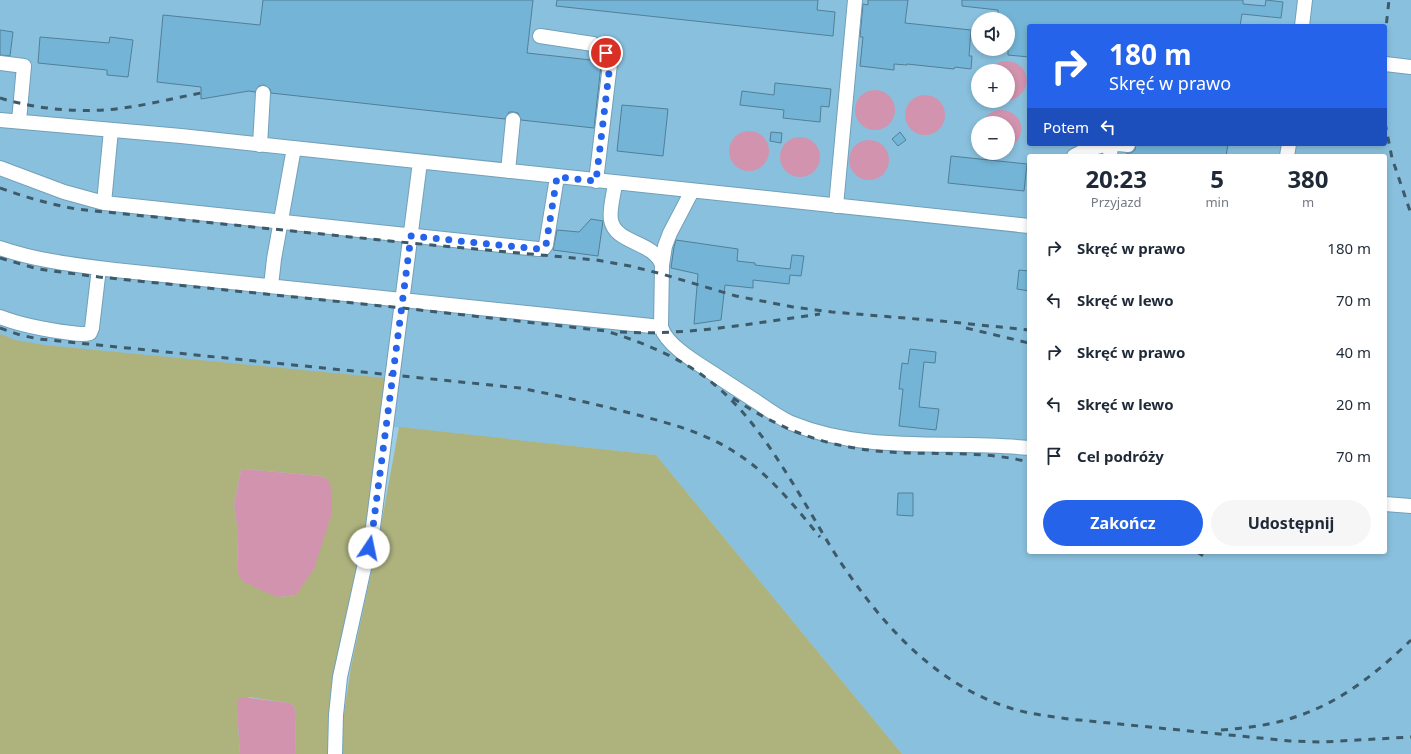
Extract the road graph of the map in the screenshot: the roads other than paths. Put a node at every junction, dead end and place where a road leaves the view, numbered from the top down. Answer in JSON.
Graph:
{"nodes":[{"id":1,"x":855,"y":0,"type":"edge"},
{"id":2,"x":1305,"y":0,"type":"edge"},
{"id":3,"x":1302,"y":24,"type":"edge"},
{"id":4,"x":540,"y":36,"type":"dead end"},
{"id":5,"x":0,"y":63,"type":"edge"},
{"id":6,"x":1387,"y":64,"type":"edge"},
{"id":7,"x":1411,"y":67,"type":"edge"},
{"id":8,"x":263,"y":93,"type":"dead end"},
{"id":9,"x":0,"y":120,"type":"edge"},
{"id":10,"x":513,"y":120,"type":"dead end"},
{"id":11,"x":19,"y":121,"type":"junction"},
{"id":12,"x":111,"y":130,"type":"junction"},
{"id":13,"x":260,"y":145,"type":"junction"},
{"id":14,"x":1101,"y":146,"type":"edge"},
{"id":15,"x":294,"y":148,"type":"junction"},
{"id":16,"x":1078,"y":154,"type":"edge"},
{"id":17,"x":420,"y":162,"type":"junction"},
{"id":18,"x":0,"y":168,"type":"edge"},
{"id":19,"x":508,"y":171,"type":"junction"},
{"id":20,"x":557,"y":177,"type":"junction"},
{"id":21,"x":596,"y":181,"type":"junction"},
{"id":22,"x":615,"y":183,"type":"junction"},
{"id":23,"x":692,"y":191,"type":"junction"},
{"id":24,"x":104,"y":203,"type":"junction"},
{"id":25,"x":836,"y":206,"type":"junction"},
{"id":26,"x":282,"y":222,"type":"junction"},
{"id":27,"x":1027,"y":226,"type":"edge"},
{"id":28,"x":411,"y":236,"type":"junction"},
{"id":29,"x":0,"y":248,"type":"edge"},
{"id":30,"x":662,"y":265,"type":"junction"},
{"id":31,"x":99,"y":268,"type":"junction"},
{"id":32,"x":271,"y":286,"type":"junction"},
{"id":33,"x":403,"y":299,"type":"junction"},
{"id":34,"x":0,"y":318,"type":"edge"},
{"id":35,"x":661,"y":327,"type":"junction"},
{"id":36,"x":1027,"y":448,"type":"edge"},
{"id":37,"x":1387,"y":504,"type":"edge"},
{"id":38,"x":1411,"y":506,"type":"edge"},
{"id":39,"x":335,"y":754,"type":"edge"}],
"edges":[{"from":1,"to":25,"type":"lane"},
{"from":2,"to":3,"type":"lane"},
{"from":4,"to":21,"type":"lane"},
{"from":5,"to":11,"type":"lane"},
{"from":6,"to":7,"type":"lane"},
{"from":8,"to":13,"type":"lane"},
{"from":9,"to":11,"type":"lane"},
{"from":10,"to":19,"type":"lane"},
{"from":11,"to":12,"type":"lane"},
{"from":12,"to":13,"type":"lane"},
{"from":12,"to":24,"type":"lane"},
{"from":13,"to":15,"type":"lane"},
{"from":14,"to":16,"type":"lane"},
{"from":15,"to":17,"type":"lane"},
{"from":15,"to":26,"type":"lane"},
{"from":17,"to":19,"type":"lane"},
{"from":17,"to":28,"type":"lane"},
{"from":18,"to":24,"type":"lane"},
{"from":19,"to":20,"type":"lane"},
{"from":20,"to":21,"type":"lane"},
{"from":20,"to":28,"type":"lane"},
{"from":21,"to":22,"type":"lane"},
{"from":22,"to":23,"type":"lane"},
{"from":22,"to":30,"type":"lane"},
{"from":23,"to":25,"type":"lane"},
{"from":23,"to":30,"type":"lane"},
{"from":24,"to":26,"type":"lane"},
{"from":25,"to":27,"type":"lane"},
{"from":26,"to":28,"type":"lane"},
{"from":26,"to":32,"type":"lane"},
{"from":28,"to":33,"type":"lane"},
{"from":29,"to":31,"type":"lane"},
{"from":30,"to":35,"type":"lane"},
{"from":31,"to":32,"type":"lane"},
{"from":31,"to":34,"type":"lane"},
{"from":32,"to":33,"type":"lane"},
{"from":33,"to":35,"type":"lane"},
{"from":33,"to":39,"type":"lane"},
{"from":35,"to":36,"type":"lane"},
{"from":37,"to":38,"type":"lane"}]}
